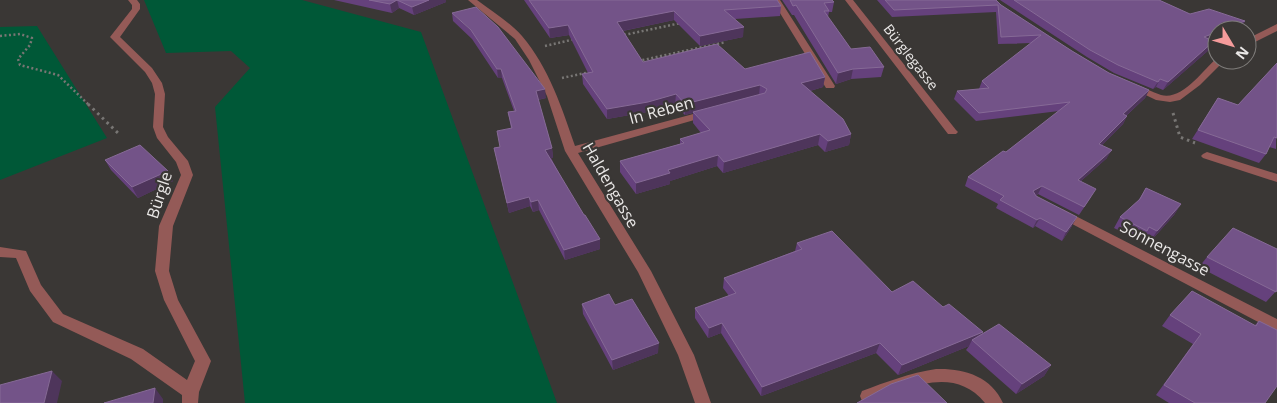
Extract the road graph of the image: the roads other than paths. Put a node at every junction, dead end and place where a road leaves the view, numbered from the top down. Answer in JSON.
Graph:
{"nodes":[{"id":1,"x":132,"y":0,"type":"edge"},
{"id":2,"x":472,"y":0,"type":"edge"},
{"id":3,"x":776,"y":0,"type":"edge"},
{"id":4,"x":849,"y":0,"type":"edge"},
{"id":5,"x":1277,"y":27,"type":"edge"},
{"id":6,"x":1257,"y":38,"type":"edge"},
{"id":7,"x":1209,"y":70,"type":"edge"},
{"id":8,"x":1121,"y":81,"type":"edge"},
{"id":9,"x":830,"y":86,"type":"dead end"},
{"id":10,"x":722,"y":110,"type":"edge"},
{"id":11,"x":952,"y":132,"type":"dead end"},
{"id":12,"x":571,"y":151,"type":"junction"},
{"id":13,"x":1207,"y":156,"type":"dead end"},
{"id":14,"x":1277,"y":178,"type":"edge"},
{"id":15,"x":1046,"y":205,"type":"edge"},
{"id":16,"x":1,"y":254,"type":"edge"},
{"id":17,"x":1277,"y":326,"type":"edge"},
{"id":18,"x":868,"y":396,"type":"edge"},
{"id":19,"x":190,"y":398,"type":"edge"},
{"id":20,"x":703,"y":403,"type":"edge"},
{"id":21,"x":995,"y":403,"type":"edge"}],
"edges":[{"from":1,"to":19,"type":"street","name":"Bürgle"},
{"from":2,"to":12,"type":"street","name":"Haldengasse"},
{"from":3,"to":9,"type":"street"},
{"from":4,"to":11,"type":"street","name":"Bürglegasse"},
{"from":5,"to":6,"type":"street"},
{"from":7,"to":8,"type":"street"},
{"from":10,"to":12,"type":"street","name":"In Reben"},
{"from":12,"to":20,"type":"street","name":"Haldengasse"},
{"from":13,"to":14,"type":"street"},
{"from":15,"to":17,"type":"street","name":"Sonnengasse"},
{"from":16,"to":19,"type":"street","name":"Bürgle"},
{"from":18,"to":21,"type":"street"}]}
